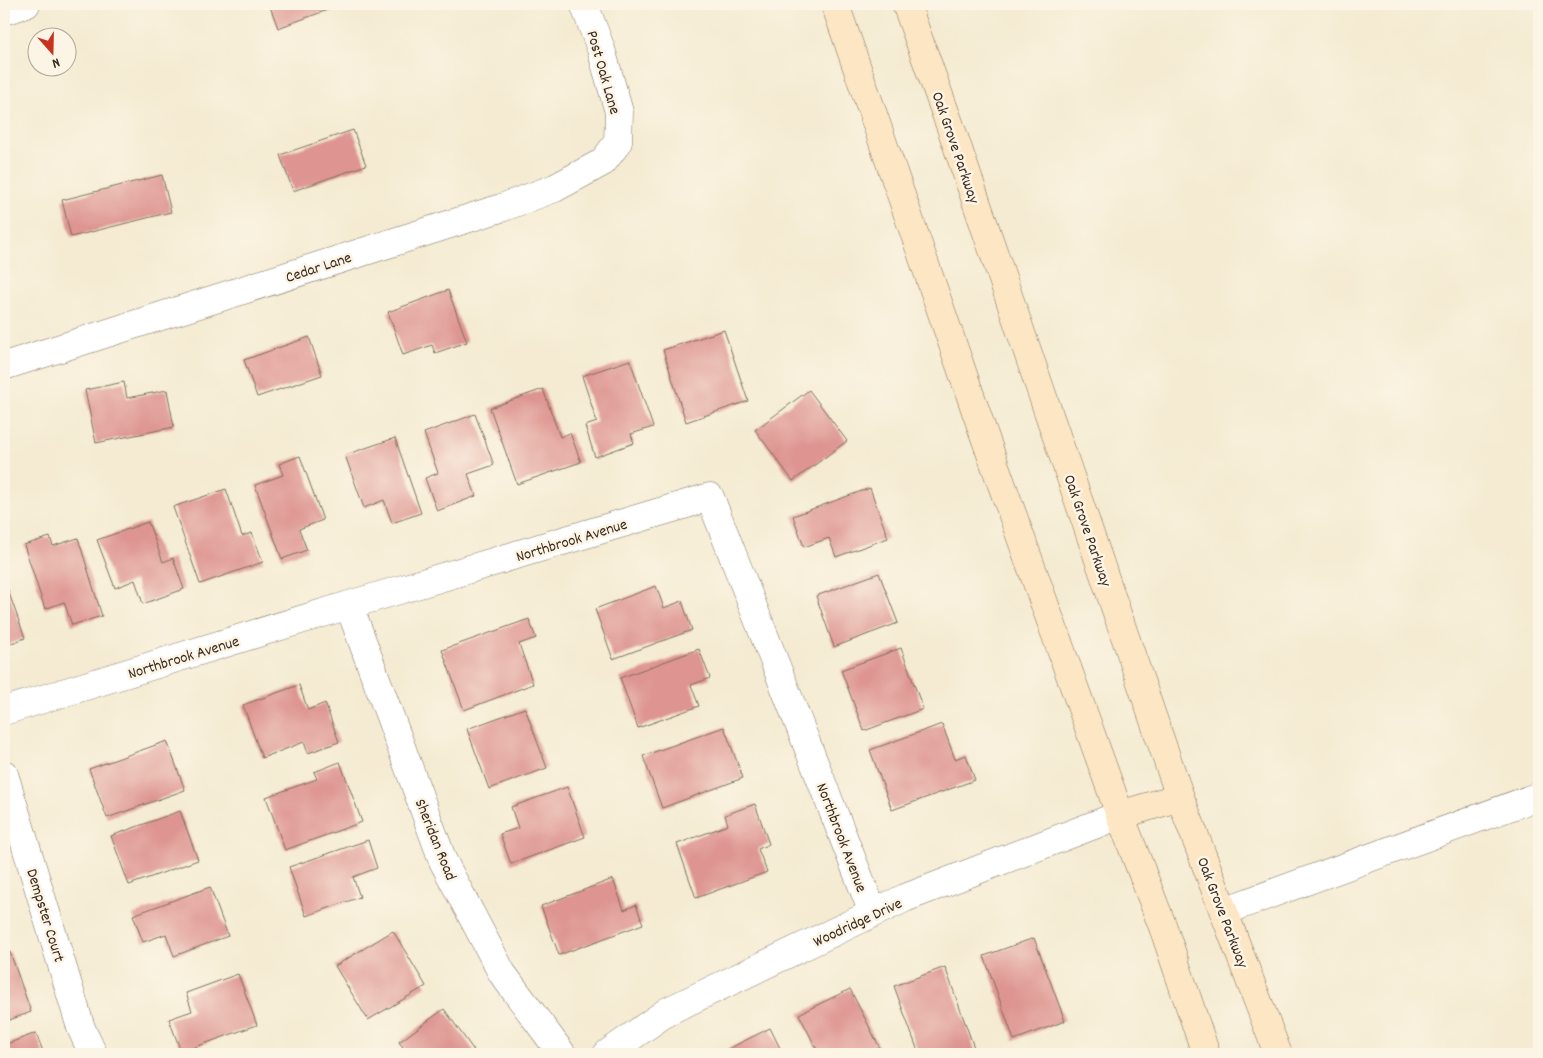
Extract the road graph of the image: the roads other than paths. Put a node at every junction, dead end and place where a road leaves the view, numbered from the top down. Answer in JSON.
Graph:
{"nodes":[{"id":1,"x":26,"y":4,"type":"edge"},
{"id":2,"x":584,"y":4,"type":"edge"},
{"id":3,"x":835,"y":4,"type":"edge"},
{"id":4,"x":906,"y":4,"type":"edge"},
{"id":5,"x":4,"y":11,"type":"edge"},
{"id":6,"x":618,"y":142,"type":"joint"},
{"id":7,"x":4,"y":366,"type":"edge"},
{"id":8,"x":349,"y":605,"type":"junction"},
{"id":9,"x":4,"y":711,"type":"edge"},
{"id":10,"x":4,"y":774,"type":"edge"},
{"id":11,"x":1539,"y":796,"type":"edge"},
{"id":12,"x":1180,"y":797,"type":"junction"},
{"id":13,"x":1120,"y":815,"type":"junction"},
{"id":14,"x":1224,"y":912,"type":"junction"},
{"id":15,"x":873,"y":913,"type":"junction"},
{"id":16,"x":93,"y":1054,"type":"edge"},
{"id":17,"x":562,"y":1054,"type":"edge"},
{"id":18,"x":607,"y":1054,"type":"edge"},
{"id":19,"x":1206,"y":1054,"type":"edge"},
{"id":20,"x":1278,"y":1054,"type":"edge"}],
"edges":[{"from":1,"to":5,"type":"street"},
{"from":2,"to":6,"type":"street","name":"Post Oak Lane"},
{"from":3,"to":13,"type":"main road"},
{"from":4,"to":12,"type":"main road","name":"Oak Grove Parkway"},
{"from":6,"to":7,"type":"street","name":"Cedar Lane"},
{"from":8,"to":9,"type":"street","name":"Northbrook Avenue"},
{"from":8,"to":15,"type":"street","name":"Northbrook Avenue"},
{"from":8,"to":17,"type":"street","name":"Sheridan Road"},
{"from":10,"to":16,"type":"street","name":"Dempster Court"},
{"from":11,"to":14,"type":"street"},
{"from":12,"to":13,"type":"main road"},
{"from":12,"to":14,"type":"main road","name":"Oak Grove Parkway"},
{"from":13,"to":15,"type":"street","name":"Woodridge Drive"},
{"from":13,"to":19,"type":"main road"},
{"from":14,"to":20,"type":"main road","name":"Oak Grove Parkway"},
{"from":15,"to":18,"type":"street","name":"Woodridge Drive"}]}
